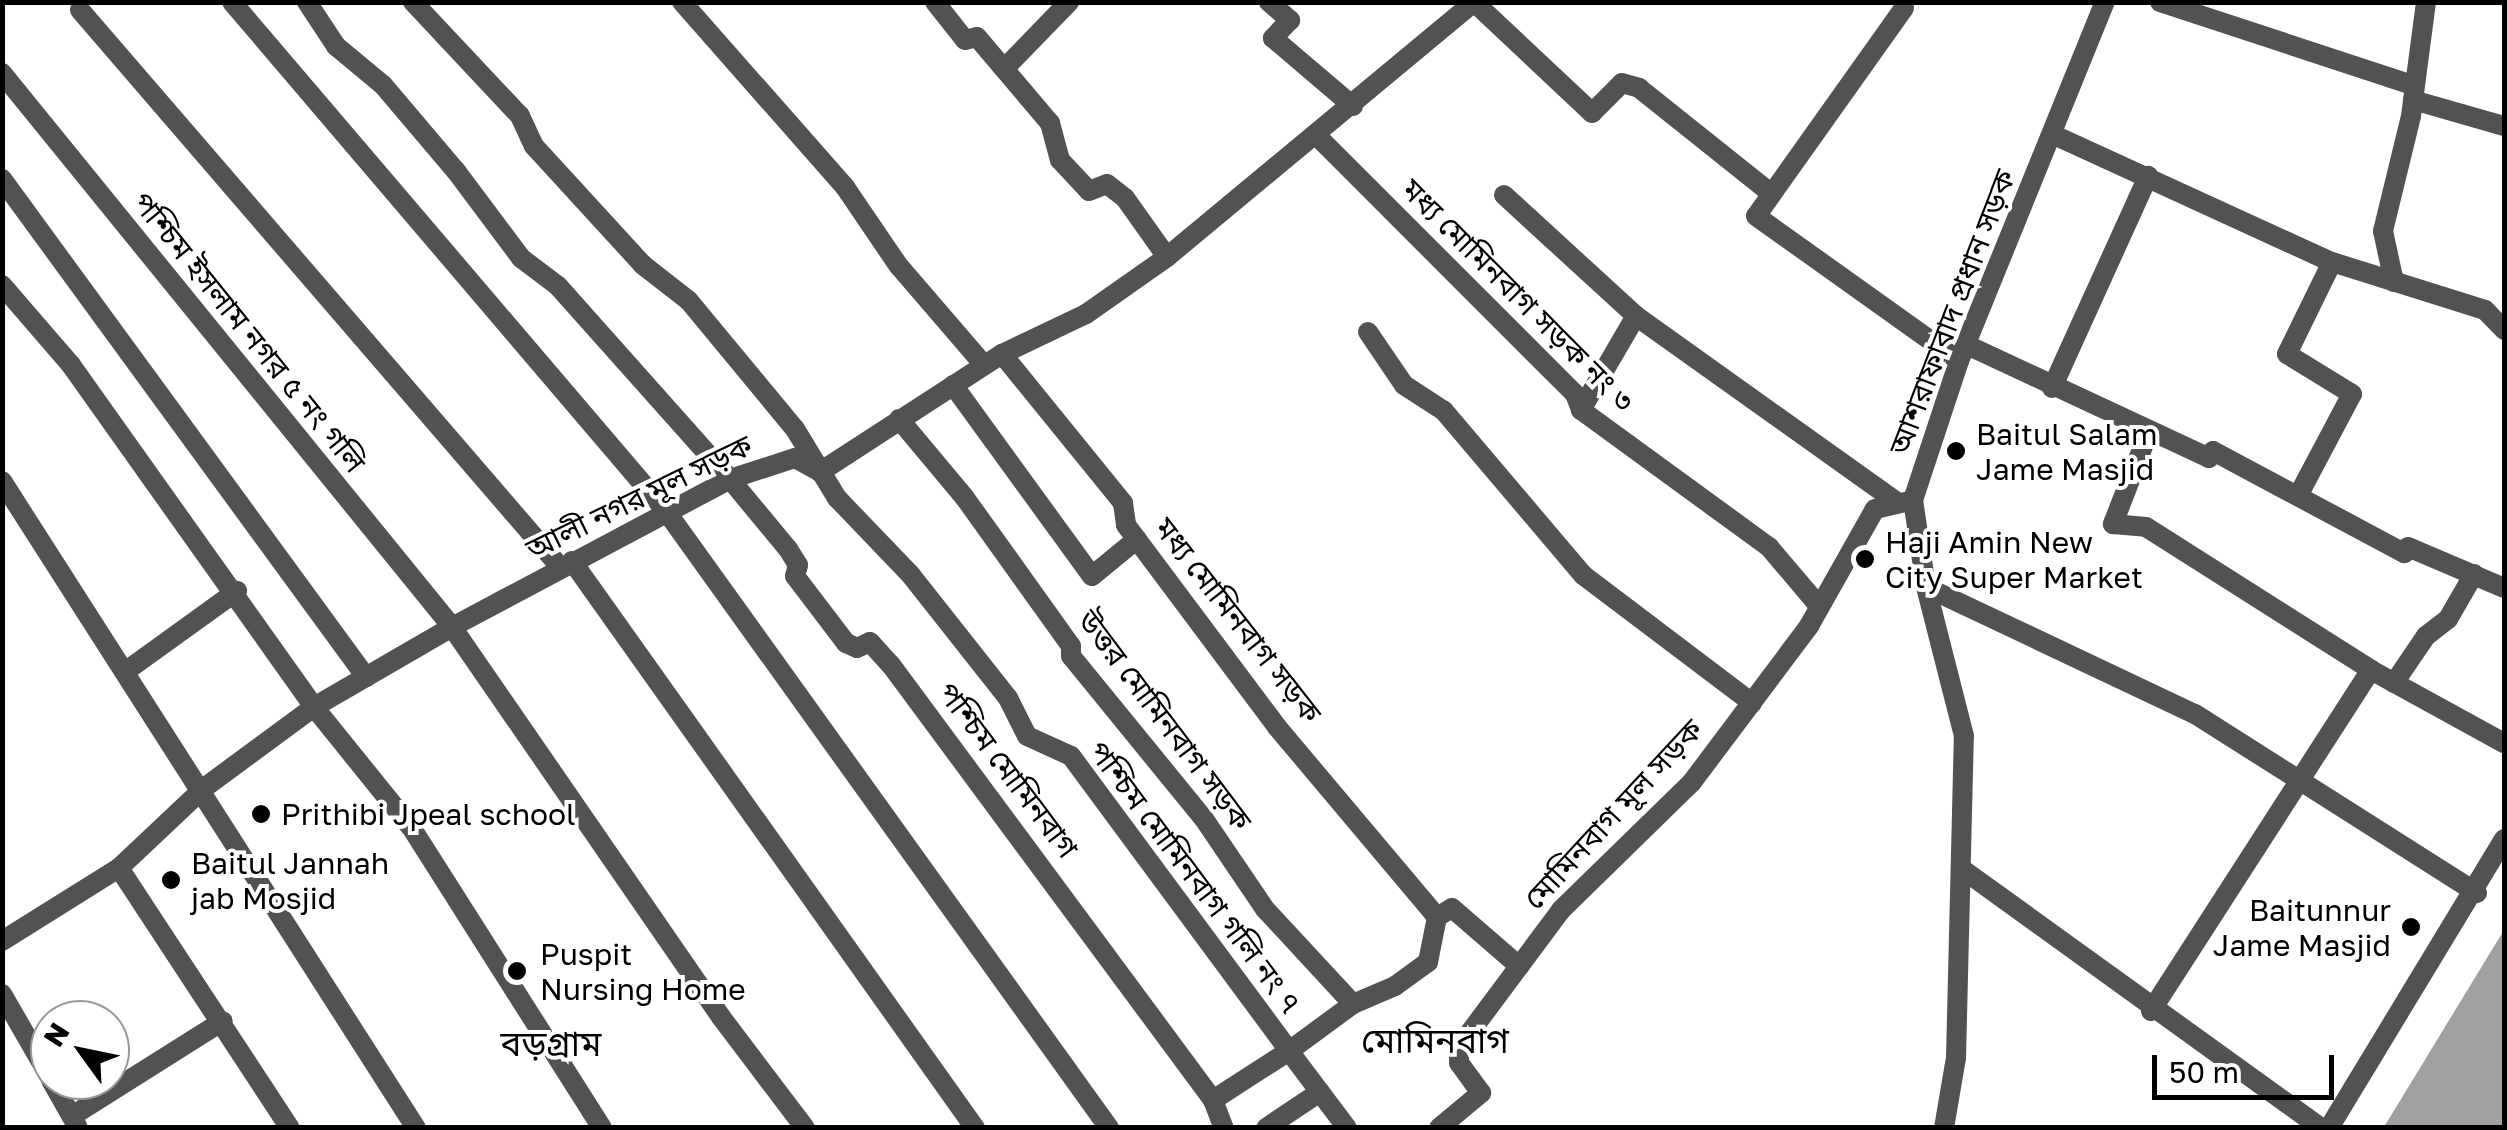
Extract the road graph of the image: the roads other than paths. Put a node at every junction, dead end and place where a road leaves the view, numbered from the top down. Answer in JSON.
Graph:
{"nodes":[{"id":1,"x":232,"y":2,"type":"edge"},
{"id":2,"x":307,"y":2,"type":"edge"},
{"id":3,"x":413,"y":2,"type":"edge"},
{"id":4,"x":682,"y":2,"type":"edge"},
{"id":5,"x":935,"y":2,"type":"edge"},
{"id":6,"x":1069,"y":2,"type":"edge"},
{"id":7,"x":1268,"y":2,"type":"edge"},
{"id":8,"x":1474,"y":2,"type":"edge"},
{"id":9,"x":2104,"y":2,"type":"edge"},
{"id":10,"x":2160,"y":2,"type":"edge"},
{"id":11,"x":2426,"y":2,"type":"edge"},
{"id":12,"x":1903,"y":4,"type":"edge"},
{"id":13,"x":80,"y":10,"type":"dead end"},
{"id":14,"x":1004,"y":68,"type":"junction"},
{"id":15,"x":2,"y":73,"type":"edge"},
{"id":16,"x":2414,"y":93,"type":"junction"},
{"id":17,"x":1354,"y":106,"type":"junction"},
{"id":18,"x":2504,"y":126,"type":"edge"},
{"id":19,"x":1316,"y":135,"type":"junction"},
{"id":20,"x":2054,"y":135,"type":"junction"},
{"id":21,"x":2148,"y":176,"type":"junction"},
{"id":22,"x":2,"y":179,"type":"edge"},
{"id":23,"x":1772,"y":194,"type":"junction"},
{"id":24,"x":1504,"y":196,"type":"dead end"},
{"id":25,"x":1168,"y":256,"type":"junction"},
{"id":26,"x":2332,"y":262,"type":"junction"},
{"id":27,"x":2394,"y":282,"type":"junction"},
{"id":28,"x":2,"y":284,"type":"edge"},
{"id":29,"x":1636,"y":316,"type":"junction"},
{"id":30,"x":2504,"y":330,"type":"edge"},
{"id":31,"x":1368,"y":332,"type":"dead end"},
{"id":32,"x":1963,"y":353,"type":"junction"},
{"id":33,"x":993,"y":360,"type":"junction"},
{"id":34,"x":953,"y":385,"type":"junction"},
{"id":35,"x":2052,"y":388,"type":"junction"},
{"id":36,"x":1581,"y":410,"type":"junction"},
{"id":37,"x":899,"y":419,"type":"junction"},
{"id":38,"x":2149,"y":432,"type":"junction"},
{"id":39,"x":820,"y":472,"type":"junction"},
{"id":40,"x":730,"y":479,"type":"junction"},
{"id":41,"x":2,"y":481,"type":"edge"},
{"id":42,"x":2298,"y":494,"type":"junction"},
{"id":43,"x":1906,"y":501,"type":"junction"},
{"id":44,"x":666,"y":511,"type":"junction"},
{"id":45,"x":1136,"y":539,"type":"junction"},
{"id":46,"x":567,"y":564,"type":"junction"},
{"id":47,"x":2474,"y":574,"type":"junction"},
{"id":48,"x":1926,"y":587,"type":"junction"},
{"id":49,"x":2504,"y":588,"type":"edge"},
{"id":50,"x":238,"y":592,"type":"junction"},
{"id":51,"x":1819,"y":606,"type":"junction"},
{"id":52,"x":452,"y":627,"type":"junction"},
{"id":53,"x":2371,"y":670,"type":"junction"},
{"id":54,"x":126,"y":671,"type":"junction"},
{"id":55,"x":366,"y":677,"type":"junction"},
{"id":56,"x":2394,"y":683,"type":"junction"},
{"id":57,"x":1752,"y":703,"type":"junction"},
{"id":58,"x":314,"y":707,"type":"junction"},
{"id":59,"x":2504,"y":743,"type":"edge"},
{"id":60,"x":2295,"y":779,"type":"junction"},
{"id":61,"x":204,"y":788,"type":"junction"},
{"id":62,"x":2504,"y":839,"type":"edge"},
{"id":63,"x":119,"y":868,"type":"junction"},
{"id":64,"x":1962,"y":869,"type":"junction"},
{"id":65,"x":2477,"y":893,"type":"junction"},
{"id":66,"x":1437,"y":917,"type":"junction"},
{"id":67,"x":2,"y":941,"type":"edge"},
{"id":68,"x":1519,"y":966,"type":"junction"},
{"id":69,"x":2,"y":994,"type":"edge"},
{"id":70,"x":1353,"y":1004,"type":"junction"},
{"id":71,"x":2151,"y":1012,"type":"junction"},
{"id":72,"x":223,"y":1022,"type":"junction"},
{"id":73,"x":30,"y":1043,"type":"edge"},
{"id":74,"x":1289,"y":1052,"type":"junction"},
{"id":75,"x":1320,"y":1092,"type":"junction"},
{"id":76,"x":63,"y":1100,"type":"edge"},
{"id":77,"x":1213,"y":1100,"type":"junction"},
{"id":78,"x":75,"y":1122,"type":"edge"},
{"id":79,"x":290,"y":1128,"type":"edge"},
{"id":80,"x":416,"y":1128,"type":"edge"},
{"id":81,"x":602,"y":1128,"type":"edge"},
{"id":82,"x":805,"y":1128,"type":"edge"},
{"id":83,"x":975,"y":1128,"type":"edge"},
{"id":84,"x":1109,"y":1128,"type":"edge"},
{"id":85,"x":1224,"y":1128,"type":"edge"},
{"id":86,"x":1266,"y":1128,"type":"edge"},
{"id":87,"x":1346,"y":1128,"type":"edge"},
{"id":88,"x":1439,"y":1128,"type":"edge"},
{"id":89,"x":1944,"y":1128,"type":"edge"},
{"id":90,"x":2321,"y":1128,"type":"edge"},
{"id":91,"x":2329,"y":1128,"type":"edge"}],
"edges":[{"from":1,"to":44,"type":"street"},
{"from":2,"to":40,"type":"street"},
{"from":3,"to":39,"type":"street","name":"পশ্চিম মোমিনবাগ গলি নং ৭"},
{"from":4,"to":33,"type":"street","name":"মধ্য মোমিনবাগ সড়ক"},
{"from":5,"to":14,"type":"street"},
{"from":6,"to":14,"type":"street"},
{"from":7,"to":17,"type":"street"},
{"from":8,"to":17,"type":"street"},
{"from":8,"to":23,"type":"street"},
{"from":9,"to":20,"type":"street","name":"আশরাফাবাদ প্রধান সড়ক"},
{"from":10,"to":16,"type":"street"},
{"from":11,"to":16,"type":"street"},
{"from":12,"to":23,"type":"street"},
{"from":13,"to":46,"type":"street"},
{"from":14,"to":25,"type":"street"},
{"from":15,"to":52,"type":"street","name":"পশ্চিম ইসলাম নগর ৫ নং গলি"},
{"from":16,"to":18,"type":"street"},
{"from":16,"to":27,"type":"street"},
{"from":17,"to":19,"type":"street"},
{"from":19,"to":25,"type":"street"},
{"from":19,"to":36,"type":"street","name":"মধ্য মোমিনবাগ সড়ক নং ৩"},
{"from":20,"to":21,"type":"street"},
{"from":20,"to":32,"type":"street","name":"আশরাফাবাদ প্রধান সড়ক"},
{"from":21,"to":26,"type":"street"},
{"from":21,"to":35,"type":"street"},
{"from":22,"to":55,"type":"street"},
{"from":23,"to":32,"type":"street"},
{"from":24,"to":29,"type":"street"},
{"from":25,"to":33,"type":"street"},
{"from":26,"to":27,"type":"street"},
{"from":26,"to":42,"type":"street"},
{"from":27,"to":30,"type":"street"},
{"from":28,"to":50,"type":"street"},
{"from":29,"to":36,"type":"street"},
{"from":29,"to":43,"type":"street"},
{"from":31,"to":57,"type":"street"},
{"from":32,"to":35,"type":"street"},
{"from":32,"to":43,"type":"street","name":"আশরাফাবাদ প্রধান সড়ক"},
{"from":33,"to":34,"type":"street"},
{"from":33,"to":45,"type":"street","name":"মধ্য মোমিনবাগ সড়ক"},
{"from":34,"to":37,"type":"street"},
{"from":34,"to":45,"type":"street"},
{"from":35,"to":38,"type":"street"},
{"from":36,"to":51,"type":"street","name":"মধ্য মোমিনবাগ সড়ক নং ৩"},
{"from":37,"to":39,"type":"street"},
{"from":37,"to":70,"type":"street","name":"উত্তর মোমিনবাগ সড়ক"},
{"from":38,"to":42,"type":"street"},
{"from":38,"to":53,"type":"street"},
{"from":39,"to":40,"type":"street","name":"আলী নগর মূল সড়ক"},
{"from":39,"to":74,"type":"street","name":"পশ্চিম মোমিনবাগ গলি নং ৭"},
{"from":40,"to":44,"type":"street","name":"আলী নগর মূল সড়ক"},
{"from":40,"to":77,"type":"street","name":"পশ্চিম মোমিনবাগ"},
{"from":41,"to":54,"type":"street"},
{"from":42,"to":47,"type":"street"},
{"from":43,"to":48,"type":"street","name":"আশরাফাবাদ প্রধান সড়ক"},
{"from":43,"to":51,"type":"street","name":"মোমিনবাগ মূল সড়ক"},
{"from":44,"to":46,"type":"street","name":"আলী নগর মূল সড়ক"},
{"from":44,"to":84,"type":"street"},
{"from":45,"to":66,"type":"street","name":"মধ্য মোমিনবাগ সড়ক"},
{"from":46,"to":52,"type":"street","name":"আলী নগর মূল সড়ক"},
{"from":46,"to":83,"type":"street"},
{"from":47,"to":49,"type":"street"},
{"from":47,"to":56,"type":"street"},
{"from":48,"to":60,"type":"street"},
{"from":48,"to":64,"type":"street","name":"আশরাফাবাদ প্রধান সড়ক"},
{"from":50,"to":54,"type":"street"},
{"from":50,"to":58,"type":"street"},
{"from":51,"to":57,"type":"street","name":"মোমিনবাগ মূল সড়ক"},
{"from":52,"to":55,"type":"street","name":"আলী নগর মূল সড়ক"},
{"from":52,"to":82,"type":"street"},
{"from":53,"to":56,"type":"street"},
{"from":53,"to":60,"type":"street"},
{"from":54,"to":61,"type":"street"},
{"from":55,"to":58,"type":"street","name":"আলী নগর মূল সড়ক"},
{"from":56,"to":59,"type":"street"},
{"from":57,"to":68,"type":"street","name":"মোমিনবাগ মূল সড়ক"},
{"from":58,"to":61,"type":"street","name":"আলী নগর মূল সড়ক"},
{"from":58,"to":81,"type":"street"},
{"from":60,"to":65,"type":"street"},
{"from":60,"to":71,"type":"street"},
{"from":61,"to":63,"type":"street","name":"আলী নগর মূল সড়ক"},
{"from":61,"to":80,"type":"street"},
{"from":62,"to":65,"type":"street"},
{"from":63,"to":67,"type":"street","name":"আলী নগর মূল সড়ক"},
{"from":63,"to":72,"type":"street"},
{"from":64,"to":71,"type":"street"},
{"from":64,"to":89,"type":"street","name":"আশরাফাবাদ প্রধান সড়ক"},
{"from":65,"to":91,"type":"street"},
{"from":66,"to":68,"type":"street"},
{"from":66,"to":70,"type":"street"},
{"from":68,"to":88,"type":"street","name":"মোমিনবাগ মূল সড়ক"},
{"from":69,"to":73,"type":"street"},
{"from":70,"to":74,"type":"street"},
{"from":71,"to":90,"type":"street"},
{"from":72,"to":78,"type":"street"},
{"from":72,"to":79,"type":"street"},
{"from":74,"to":75,"type":"street","name":"পশ্চিম মোমিনবাগ গলি নং ৭"},
{"from":74,"to":77,"type":"street"},
{"from":75,"to":86,"type":"street"},
{"from":75,"to":87,"type":"street","name":"পশ্চিম মোমিনবাগ গলি নং ৭"},
{"from":76,"to":78,"type":"street"},
{"from":77,"to":85,"type":"street","name":"পশ্চিম মোমিনবাগ"}]}
